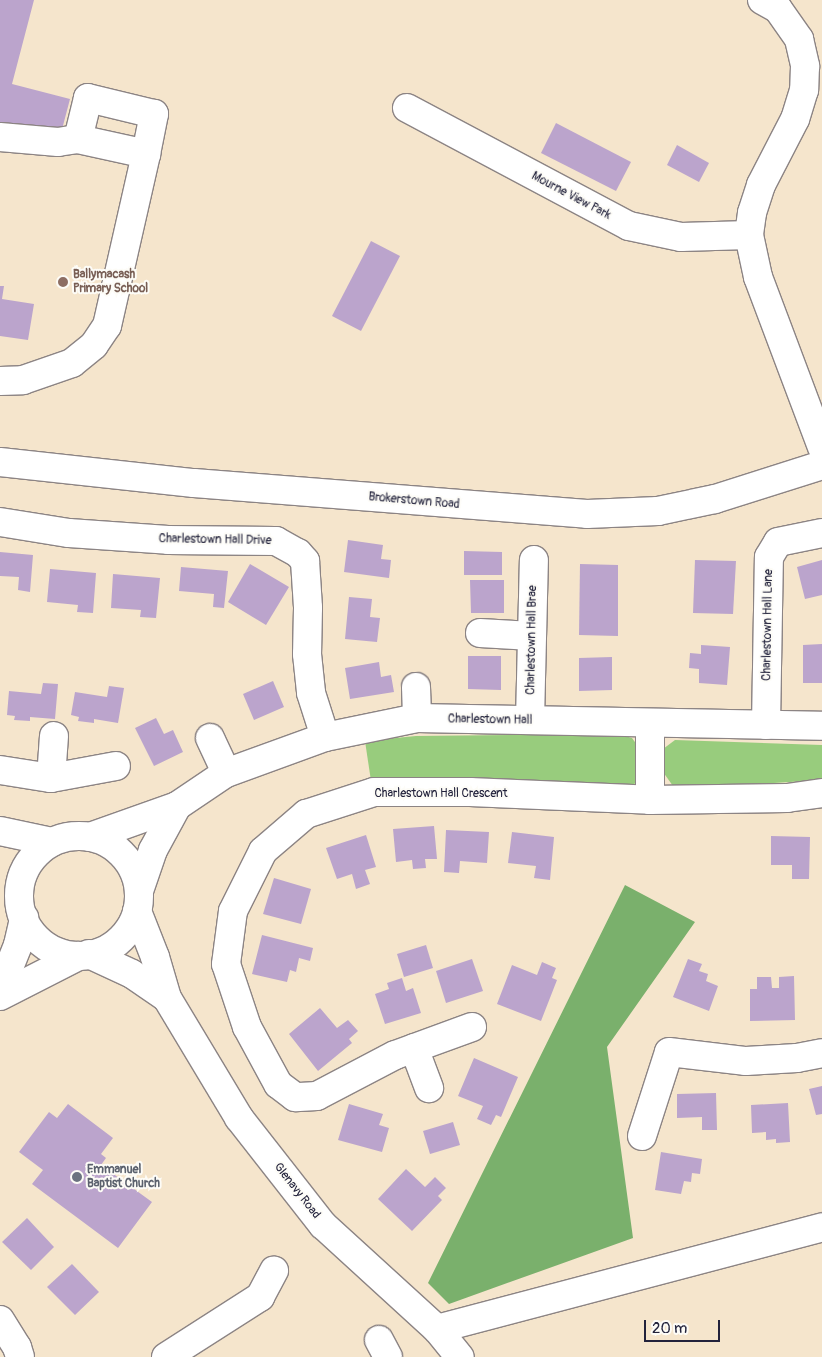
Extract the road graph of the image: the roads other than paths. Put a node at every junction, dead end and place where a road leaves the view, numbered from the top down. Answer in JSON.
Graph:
{"nodes":[{"id":1,"x":762,"y":0,"type":"edge"},
{"id":2,"x":814,"y":64,"type":"edge"},
{"id":3,"x":407,"y":108,"type":"dead end"},
{"id":4,"x":0,"y":137,"type":"edge"},
{"id":5,"x":78,"y":139,"type":"junction"},
{"id":6,"x":146,"y":154,"type":"junction"},
{"id":7,"x":749,"y":235,"type":"junction"},
{"id":8,"x":0,"y":381,"type":"edge"},
{"id":9,"x":822,"y":447,"type":"edge"},
{"id":10,"x":0,"y":462,"type":"edge"},
{"id":11,"x":822,"y":465,"type":"edge"},
{"id":12,"x":0,"y":522,"type":"edge"},
{"id":13,"x":822,"y":533,"type":"edge"},
{"id":14,"x":534,"y":560,"type":"dead end"},
{"id":15,"x":480,"y":633,"type":"dead end"},
{"id":16,"x":532,"y":636,"type":"junction"},
{"id":17,"x":416,"y":687,"type":"dead end"},
{"id":18,"x":417,"y":718,"type":"junction"},
{"id":19,"x":530,"y":720,"type":"junction"},
{"id":20,"x":650,"y":723,"type":"junction"},
{"id":21,"x":766,"y":725,"type":"junction"},
{"id":22,"x":822,"y":726,"type":"edge"},
{"id":23,"x":54,"y":736,"type":"dead end"},
{"id":24,"x":325,"y":737,"type":"junction"},
{"id":25,"x":210,"y":738,"type":"dead end"},
{"id":26,"x":116,"y":766,"type":"dead end"},
{"id":27,"x":0,"y":770,"type":"edge"},
{"id":28,"x":226,"y":773,"type":"junction"},
{"id":29,"x":51,"y":778,"type":"junction"},
{"id":30,"x":822,"y":793,"type":"edge"},
{"id":31,"x":650,"y":800,"type":"junction"},
{"id":32,"x":177,"y":806,"type":"junction"},
{"id":33,"x":0,"y":831,"type":"edge"},
{"id":34,"x":90,"y":836,"type":"junction"},
{"id":35,"x":52,"y":842,"type":"junction"},
{"id":36,"x":0,"y":873,"type":"edge"},
{"id":37,"x":138,"y":901,"type":"junction"},
{"id":38,"x":22,"y":913,"type":"junction"},
{"id":39,"x":83,"y":955,"type":"junction"},
{"id":40,"x":0,"y":990,"type":"edge"},
{"id":41,"x":0,"y":996,"type":"edge"},
{"id":42,"x":167,"y":998,"type":"junction"},
{"id":43,"x":472,"y":1026,"type":"dead end"},
{"id":44,"x":414,"y":1048,"type":"junction"},
{"id":45,"x":822,"y":1053,"type":"edge"},
{"id":46,"x":429,"y":1088,"type":"dead end"},
{"id":47,"x":642,"y":1136,"type":"dead end"},
{"id":48,"x":822,"y":1227,"type":"edge"},
{"id":49,"x":274,"y":1271,"type":"dead end"},
{"id":50,"x":0,"y":1320,"type":"edge"},
{"id":51,"x":438,"y":1329,"type":"junction"},
{"id":52,"x":20,"y":1357,"type":"edge"},
{"id":53,"x":166,"y":1357,"type":"edge"},
{"id":54,"x":460,"y":1357,"type":"edge"}],
"edges":[{"from":1,"to":2,"type":"street"},
{"from":2,"to":7,"type":"street"},
{"from":3,"to":7,"type":"street","name":"Mourne View Park"},
{"from":4,"to":5,"type":"street"},
{"from":5,"to":6,"type":"street"},
{"from":5,"to":6,"type":"street"},
{"from":6,"to":8,"type":"street"},
{"from":7,"to":9,"type":"street"},
{"from":10,"to":11,"type":"street","name":"Brokerstown Road"},
{"from":12,"to":24,"type":"street","name":"Charlestown Hall Drive"},
{"from":13,"to":21,"type":"street","name":"Charlestown Hall Lane"},
{"from":14,"to":16,"type":"street","name":"Charlestown Hall Brae"},
{"from":15,"to":16,"type":"street"},
{"from":16,"to":19,"type":"street","name":"Charlestown Hall Brae"},
{"from":17,"to":18,"type":"street"},
{"from":18,"to":19,"type":"street","name":"Charlestown Hall"},
{"from":18,"to":24,"type":"street","name":"Charlestown Hall"},
{"from":19,"to":20,"type":"street","name":"Charlestown Hall"},
{"from":20,"to":21,"type":"street","name":"Charlestown Hall"},
{"from":20,"to":31,"type":"street"},
{"from":21,"to":22,"type":"street","name":"Charlestown Hall"},
{"from":23,"to":29,"type":"street"},
{"from":24,"to":28,"type":"street","name":"Charlestown Hall"},
{"from":25,"to":28,"type":"street"},
{"from":26,"to":29,"type":"street"},
{"from":27,"to":29,"type":"street"},
{"from":28,"to":32,"type":"street","name":"Charlestown Hall"},
{"from":30,"to":31,"type":"street","name":"Charlestown Hall Crescent"},
{"from":31,"to":44,"type":"street","name":"Charlestown Hall Crescent"},
{"from":32,"to":34,"type":"street","name":"Charlestown Hall"},
{"from":32,"to":37,"type":"street","name":"Charlestown Hall"},
{"from":33,"to":35,"type":"street"},
{"from":34,"to":35,"type":"street"},
{"from":34,"to":37,"type":"street"},
{"from":35,"to":38,"type":"street"},
{"from":36,"to":38,"type":"street"},
{"from":37,"to":39,"type":"street"},
{"from":37,"to":42,"type":"street","name":"Glenavy Road"},
{"from":38,"to":39,"type":"street"},
{"from":38,"to":40,"type":"street"},
{"from":39,"to":41,"type":"street"},
{"from":39,"to":42,"type":"street","name":"Glenavy Road"},
{"from":42,"to":51,"type":"street","name":"Glenavy Road"},
{"from":43,"to":44,"type":"street","name":"Charlestown Hall Crescent"},
{"from":44,"to":46,"type":"street"},
{"from":45,"to":47,"type":"street"},
{"from":48,"to":51,"type":"street"},
{"from":49,"to":53,"type":"street"},
{"from":50,"to":52,"type":"street"},
{"from":51,"to":54,"type":"street","name":"Glenavy Road"}]}
